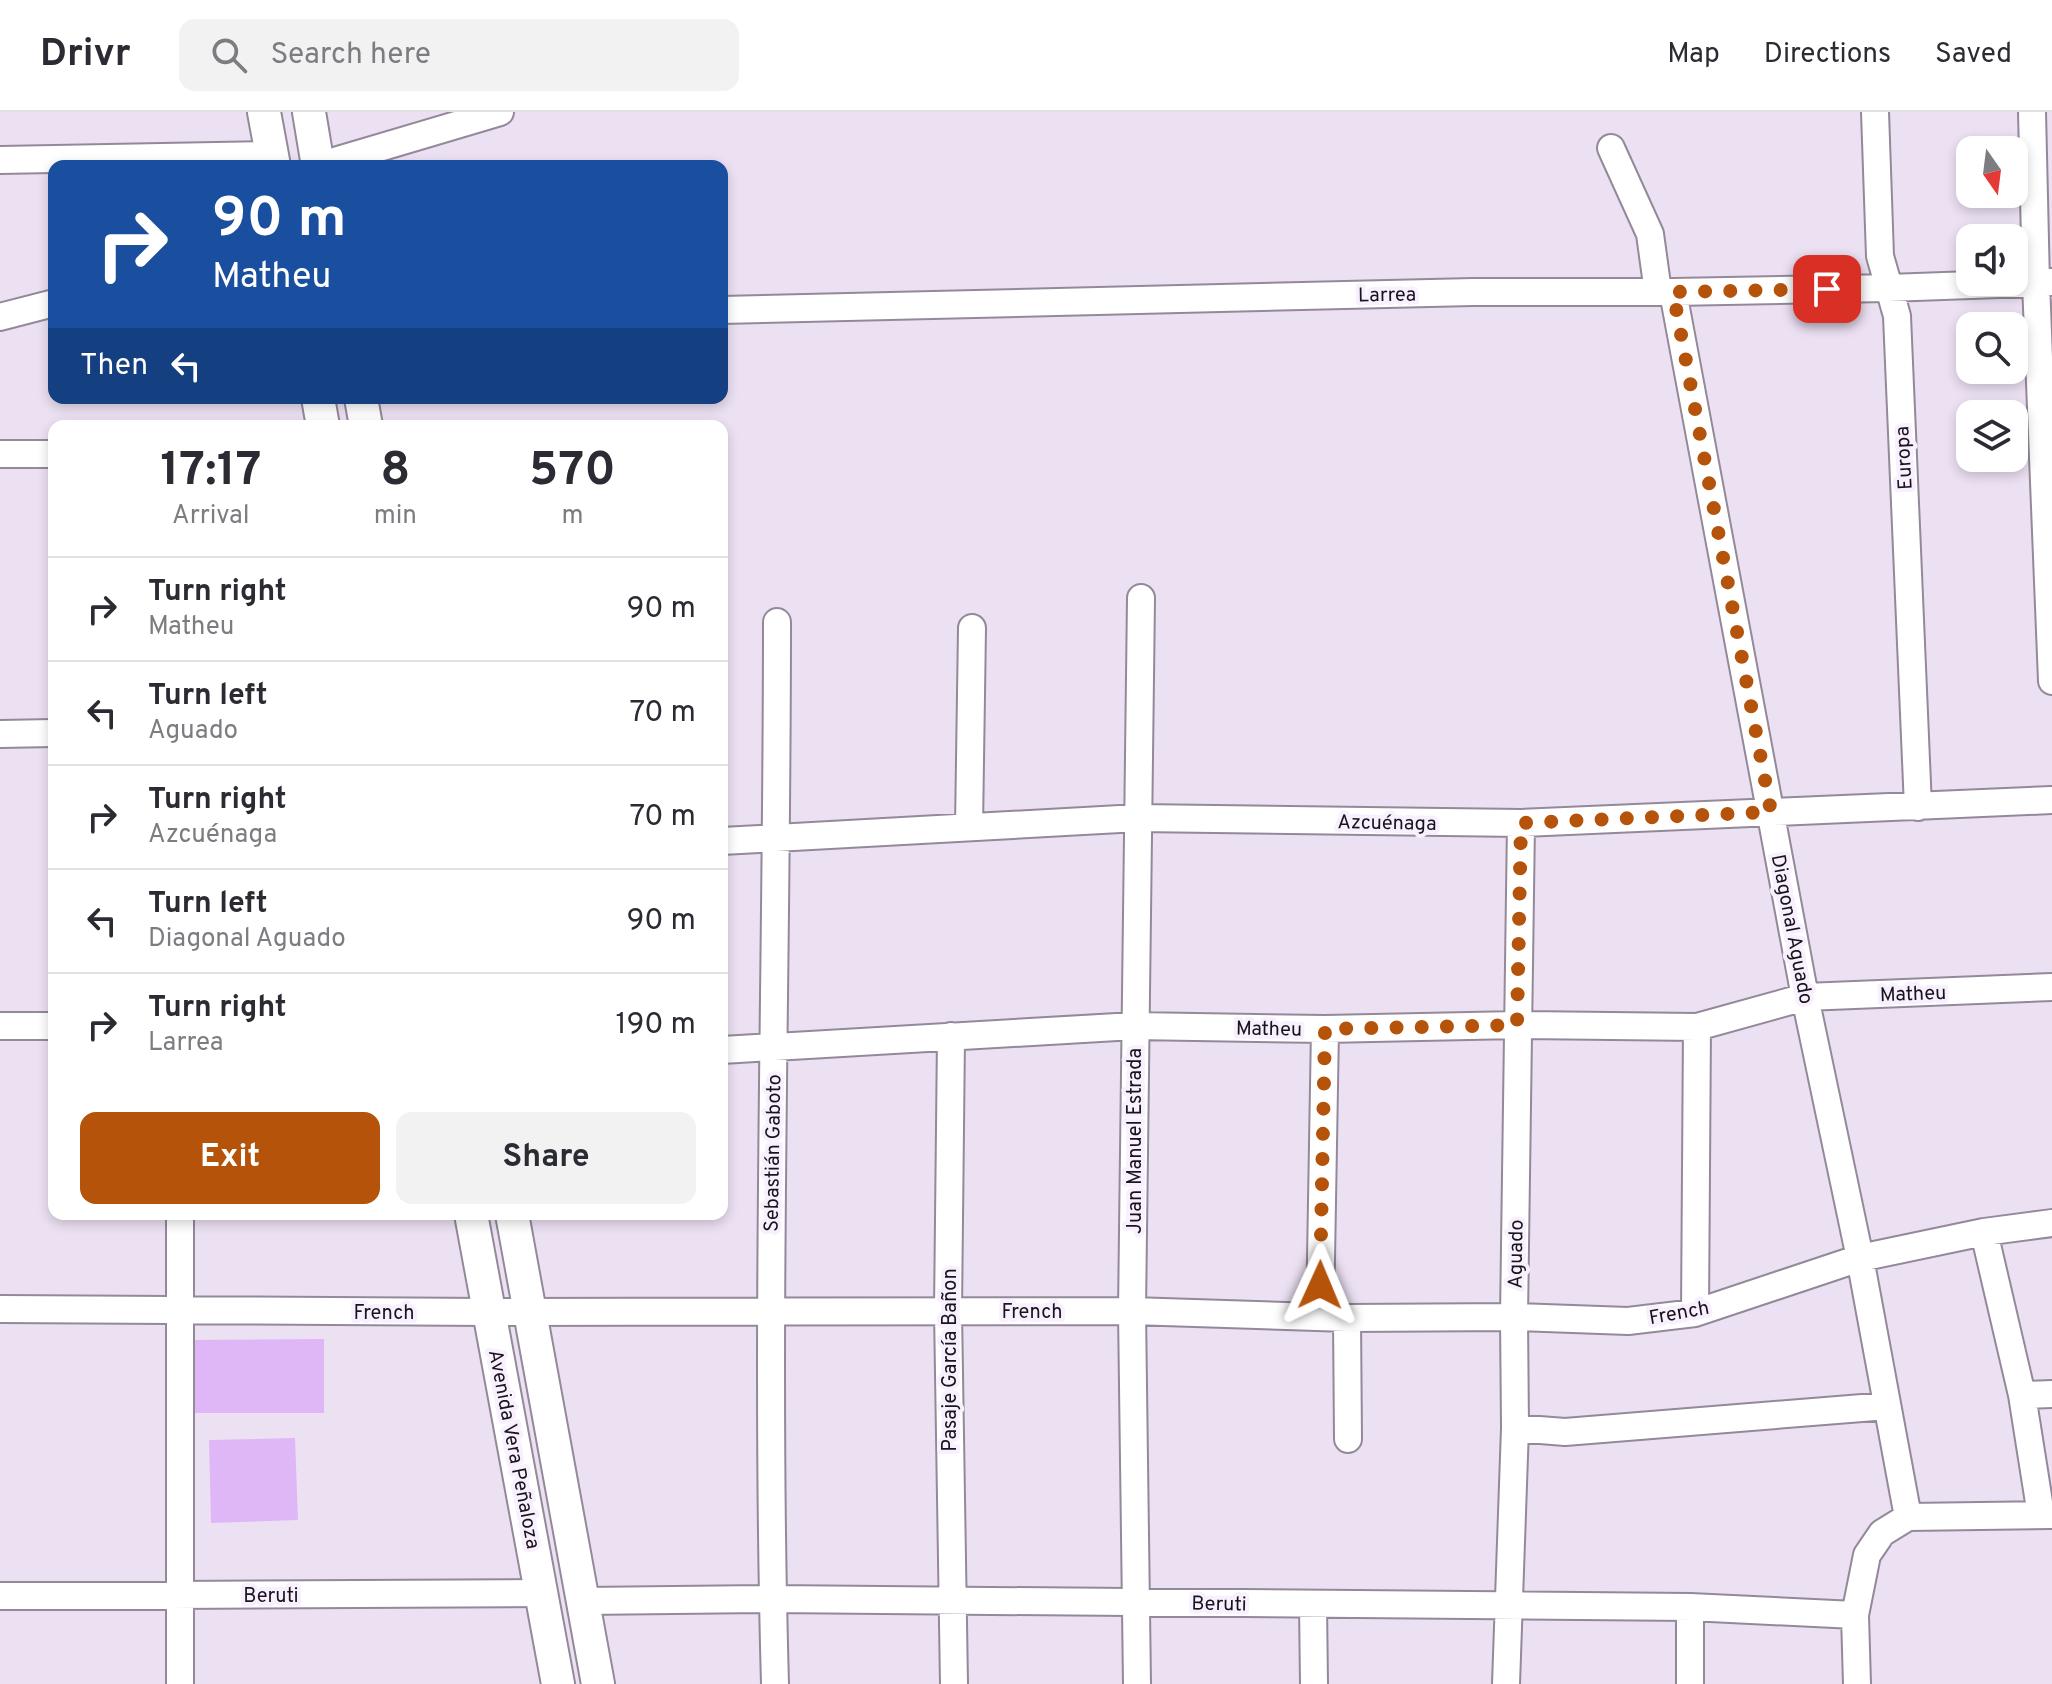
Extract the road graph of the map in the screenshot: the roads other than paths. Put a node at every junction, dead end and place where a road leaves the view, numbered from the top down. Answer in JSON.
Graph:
{"nodes":[{"id":1,"x":264,"y":112,"type":"edge"},
{"id":2,"x":309,"y":112,"type":"edge"},
{"id":3,"x":500,"y":112,"type":"edge"},
{"id":4,"x":1875,"y":112,"type":"edge"},
{"id":5,"x":2032,"y":112,"type":"edge"},
{"id":6,"x":1611,"y":148,"type":"dead end"},
{"id":7,"x":0,"y":160,"type":"edge"},
{"id":8,"x":48,"y":160,"type":"edge"},
{"id":9,"x":273,"y":160,"type":"edge"},
{"id":10,"x":317,"y":160,"type":"edge"},
{"id":11,"x":338,"y":160,"type":"edge"},
{"id":12,"x":2044,"y":282,"type":"edge"},
{"id":13,"x":1888,"y":288,"type":"junction"},
{"id":14,"x":1665,"y":292,"type":"junction"},
{"id":15,"x":48,"y":305,"type":"edge"},
{"id":16,"x":728,"y":310,"type":"edge"},
{"id":17,"x":0,"y":317,"type":"edge"},
{"id":18,"x":0,"y":454,"type":"edge"},
{"id":19,"x":48,"y":454,"type":"edge"},
{"id":20,"x":1141,"y":598,"type":"dead end"},
{"id":21,"x":777,"y":622,"type":"dead end"},
{"id":22,"x":972,"y":628,"type":"dead end"},
{"id":23,"x":2052,"y":681,"type":"edge"},
{"id":24,"x":48,"y":733,"type":"edge"},
{"id":25,"x":0,"y":734,"type":"edge"},
{"id":26,"x":2052,"y":800,"type":"edge"},
{"id":27,"x":1918,"y":807,"type":"junction"},
{"id":28,"x":1771,"y":812,"type":"junction"},
{"id":29,"x":1138,"y":818,"type":"junction"},
{"id":30,"x":1521,"y":823,"type":"junction"},
{"id":31,"x":969,"y":827,"type":"junction"},
{"id":32,"x":777,"y":837,"type":"junction"},
{"id":33,"x":728,"y":841,"type":"edge"},
{"id":34,"x":2052,"y":987,"type":"edge"},
{"id":35,"x":1805,"y":997,"type":"junction"},
{"id":36,"x":1517,"y":1025,"type":"junction"},
{"id":37,"x":0,"y":1026,"type":"edge"},
{"id":38,"x":48,"y":1026,"type":"edge"},
{"id":39,"x":1134,"y":1026,"type":"junction"},
{"id":40,"x":1697,"y":1027,"type":"junction"},
{"id":41,"x":1325,"y":1029,"type":"junction"},
{"id":42,"x":951,"y":1036,"type":"junction"},
{"id":43,"x":773,"y":1046,"type":"junction"},
{"id":44,"x":728,"y":1050,"type":"edge"},
{"id":45,"x":180,"y":1220,"type":"edge"},
{"id":46,"x":472,"y":1220,"type":"edge"},
{"id":47,"x":513,"y":1220,"type":"edge"},
{"id":48,"x":2052,"y":1223,"type":"edge"},
{"id":49,"x":1984,"y":1232,"type":"junction"},
{"id":50,"x":1860,"y":1258,"type":"junction"},
{"id":51,"x":0,"y":1309,"type":"edge"},
{"id":52,"x":180,"y":1311,"type":"junction"},
{"id":53,"x":530,"y":1311,"type":"junction"},
{"id":54,"x":770,"y":1311,"type":"junction"},
{"id":55,"x":948,"y":1311,"type":"junction"},
{"id":56,"x":1132,"y":1311,"type":"junction"},
{"id":57,"x":489,"y":1312,"type":"junction"},
{"id":58,"x":1695,"y":1313,"type":"junction"},
{"id":59,"x":1320,"y":1317,"type":"junction"},
{"id":60,"x":1514,"y":1317,"type":"junction"},
{"id":61,"x":1347,"y":1318,"type":"junction"},
{"id":62,"x":2052,"y":1394,"type":"edge"},
{"id":63,"x":2022,"y":1395,"type":"junction"},
{"id":64,"x":1887,"y":1406,"type":"junction"},
{"id":65,"x":1515,"y":1428,"type":"junction"},
{"id":66,"x":1348,"y":1439,"type":"dead end"},
{"id":67,"x":2046,"y":1515,"type":"edge"},
{"id":68,"x":1908,"y":1517,"type":"junction"},
{"id":69,"x":542,"y":1593,"type":"junction"},
{"id":70,"x":0,"y":1596,"type":"edge"},
{"id":71,"x":180,"y":1596,"type":"junction"},
{"id":72,"x":773,"y":1599,"type":"junction"},
{"id":73,"x":583,"y":1601,"type":"junction"},
{"id":74,"x":952,"y":1601,"type":"junction"},
{"id":75,"x":1136,"y":1602,"type":"junction"},
{"id":76,"x":1313,"y":1604,"type":"junction"},
{"id":77,"x":1507,"y":1606,"type":"junction"},
{"id":78,"x":1690,"y":1607,"type":"junction"},
{"id":79,"x":1855,"y":1615,"type":"junction"},
{"id":80,"x":180,"y":1684,"type":"edge"},
{"id":81,"x":558,"y":1684,"type":"edge"},
{"id":82,"x":598,"y":1684,"type":"edge"},
{"id":83,"x":775,"y":1684,"type":"edge"},
{"id":84,"x":954,"y":1684,"type":"edge"},
{"id":85,"x":1137,"y":1684,"type":"edge"},
{"id":86,"x":1314,"y":1684,"type":"edge"},
{"id":87,"x":1506,"y":1684,"type":"edge"},
{"id":88,"x":1690,"y":1684,"type":"edge"},
{"id":89,"x":1857,"y":1684,"type":"edge"}],
"edges":[{"from":1,"to":9,"type":"main road"},
{"from":2,"to":10,"type":"main road"},
{"from":3,"to":11,"type":"street"},
{"from":4,"to":13,"type":"street","name":"Europa"},
{"from":5,"to":12,"type":"street"},
{"from":6,"to":14,"type":"street","name":"Diagonal Aguado"},
{"from":7,"to":8,"type":"street"},
{"from":12,"to":13,"type":"street","name":"Larrea"},
{"from":12,"to":23,"type":"street"},
{"from":13,"to":14,"type":"street","name":"Larrea"},
{"from":13,"to":27,"type":"street","name":"Europa"},
{"from":14,"to":16,"type":"street","name":"Larrea"},
{"from":14,"to":28,"type":"street","name":"Diagonal Aguado"},
{"from":15,"to":17,"type":"street"},
{"from":18,"to":19,"type":"street"},
{"from":20,"to":29,"type":"street","name":"Juan Manuel Estrada"},
{"from":21,"to":32,"type":"street","name":"Sebastián Gaboto"},
{"from":22,"to":31,"type":"street"},
{"from":24,"to":25,"type":"street"},
{"from":26,"to":27,"type":"street","name":"Azcuénaga"},
{"from":27,"to":28,"type":"street","name":"Azcuénaga"},
{"from":28,"to":30,"type":"street","name":"Azcuénaga"},
{"from":28,"to":35,"type":"street","name":"Diagonal Aguado"},
{"from":29,"to":30,"type":"street","name":"Azcuénaga"},
{"from":29,"to":31,"type":"street","name":"Azcuénaga"},
{"from":29,"to":39,"type":"street","name":"Juan Manuel Estrada"},
{"from":30,"to":36,"type":"street","name":"Aguado"},
{"from":31,"to":32,"type":"street","name":"Azcuénaga"},
{"from":32,"to":33,"type":"street","name":"Azcuénaga"},
{"from":32,"to":43,"type":"street","name":"Sebastián Gaboto"},
{"from":34,"to":35,"type":"street","name":"Matheu"},
{"from":35,"to":40,"type":"street","name":"Matheu"},
{"from":35,"to":50,"type":"street","name":"Diagonal Aguado"},
{"from":36,"to":40,"type":"street","name":"Matheu"},
{"from":36,"to":41,"type":"street","name":"Matheu"},
{"from":36,"to":60,"type":"street","name":"Aguado"},
{"from":37,"to":38,"type":"street"},
{"from":39,"to":41,"type":"street","name":"Matheu"},
{"from":39,"to":42,"type":"street","name":"Matheu"},
{"from":39,"to":56,"type":"street","name":"Juan Manuel Estrada"},
{"from":40,"to":58,"type":"street"},
{"from":41,"to":59,"type":"street"},
{"from":42,"to":43,"type":"street","name":"Matheu"},
{"from":42,"to":55,"type":"street","name":"Pasaje García Bañon"},
{"from":43,"to":44,"type":"street","name":"Matheu"},
{"from":43,"to":54,"type":"street","name":"Sebastián Gaboto"},
{"from":45,"to":52,"type":"street"},
{"from":46,"to":57,"type":"main road","name":"Avenida Vera Peñaloza"},
{"from":47,"to":53,"type":"main road","name":"Avenida Vera Peñaloza"},
{"from":48,"to":49,"type":"street","name":"French"},
{"from":49,"to":50,"type":"street","name":"French"},
{"from":49,"to":63,"type":"street"},
{"from":50,"to":58,"type":"street","name":"French"},
{"from":50,"to":64,"type":"street","name":"Diagonal Aguado"},
{"from":51,"to":52,"type":"street","name":"French"},
{"from":52,"to":57,"type":"street","name":"French"},
{"from":52,"to":71,"type":"street"},
{"from":53,"to":54,"type":"street","name":"French"},
{"from":53,"to":57,"type":"street","name":"French"},
{"from":53,"to":73,"type":"main road","name":"Avenida Vera Peñaloza"},
{"from":54,"to":55,"type":"street","name":"French"},
{"from":54,"to":72,"type":"street","name":"Sebastián Gaboto"},
{"from":55,"to":56,"type":"street","name":"French"},
{"from":55,"to":74,"type":"street","name":"Pasaje García Bañon"},
{"from":56,"to":59,"type":"street","name":"French"},
{"from":56,"to":75,"type":"street","name":"Juan Manuel Estrada"},
{"from":57,"to":69,"type":"main road","name":"Avenida Vera Peñaloza"},
{"from":58,"to":60,"type":"street","name":"French"},
{"from":59,"to":61,"type":"street","name":"French"},
{"from":60,"to":61,"type":"street","name":"French"},
{"from":60,"to":65,"type":"street","name":"Aguado"},
{"from":61,"to":66,"type":"street"},
{"from":62,"to":63,"type":"street"},
{"from":63,"to":67,"type":"street"},
{"from":64,"to":65,"type":"street"},
{"from":64,"to":68,"type":"street","name":"Diagonal Aguado"},
{"from":65,"to":77,"type":"street","name":"Aguado"},
{"from":67,"to":68,"type":"street"},
{"from":68,"to":79,"type":"street"},
{"from":69,"to":71,"type":"street","name":"Beruti"},
{"from":69,"to":81,"type":"main road","name":"Avenida Vera Peñaloza"},
{"from":70,"to":71,"type":"street","name":"Beruti"},
{"from":71,"to":80,"type":"street"},
{"from":72,"to":73,"type":"street","name":"Beruti"},
{"from":72,"to":74,"type":"street","name":"Beruti"},
{"from":72,"to":83,"type":"street","name":"Sebastián Gaboto"},
{"from":73,"to":82,"type":"main road","name":"Avenida Vera Peñaloza"},
{"from":74,"to":75,"type":"street","name":"Beruti"},
{"from":74,"to":84,"type":"street","name":"Pasaje García Bañon"},
{"from":75,"to":76,"type":"street","name":"Beruti"},
{"from":75,"to":85,"type":"street","name":"Juan Manuel Estrada"},
{"from":76,"to":77,"type":"street","name":"Beruti"},
{"from":76,"to":86,"type":"street"},
{"from":77,"to":78,"type":"street","name":"Beruti"},
{"from":77,"to":87,"type":"street","name":"Aguado"},
{"from":78,"to":79,"type":"street","name":"Beruti"},
{"from":78,"to":88,"type":"street"},
{"from":79,"to":89,"type":"street"}]}
